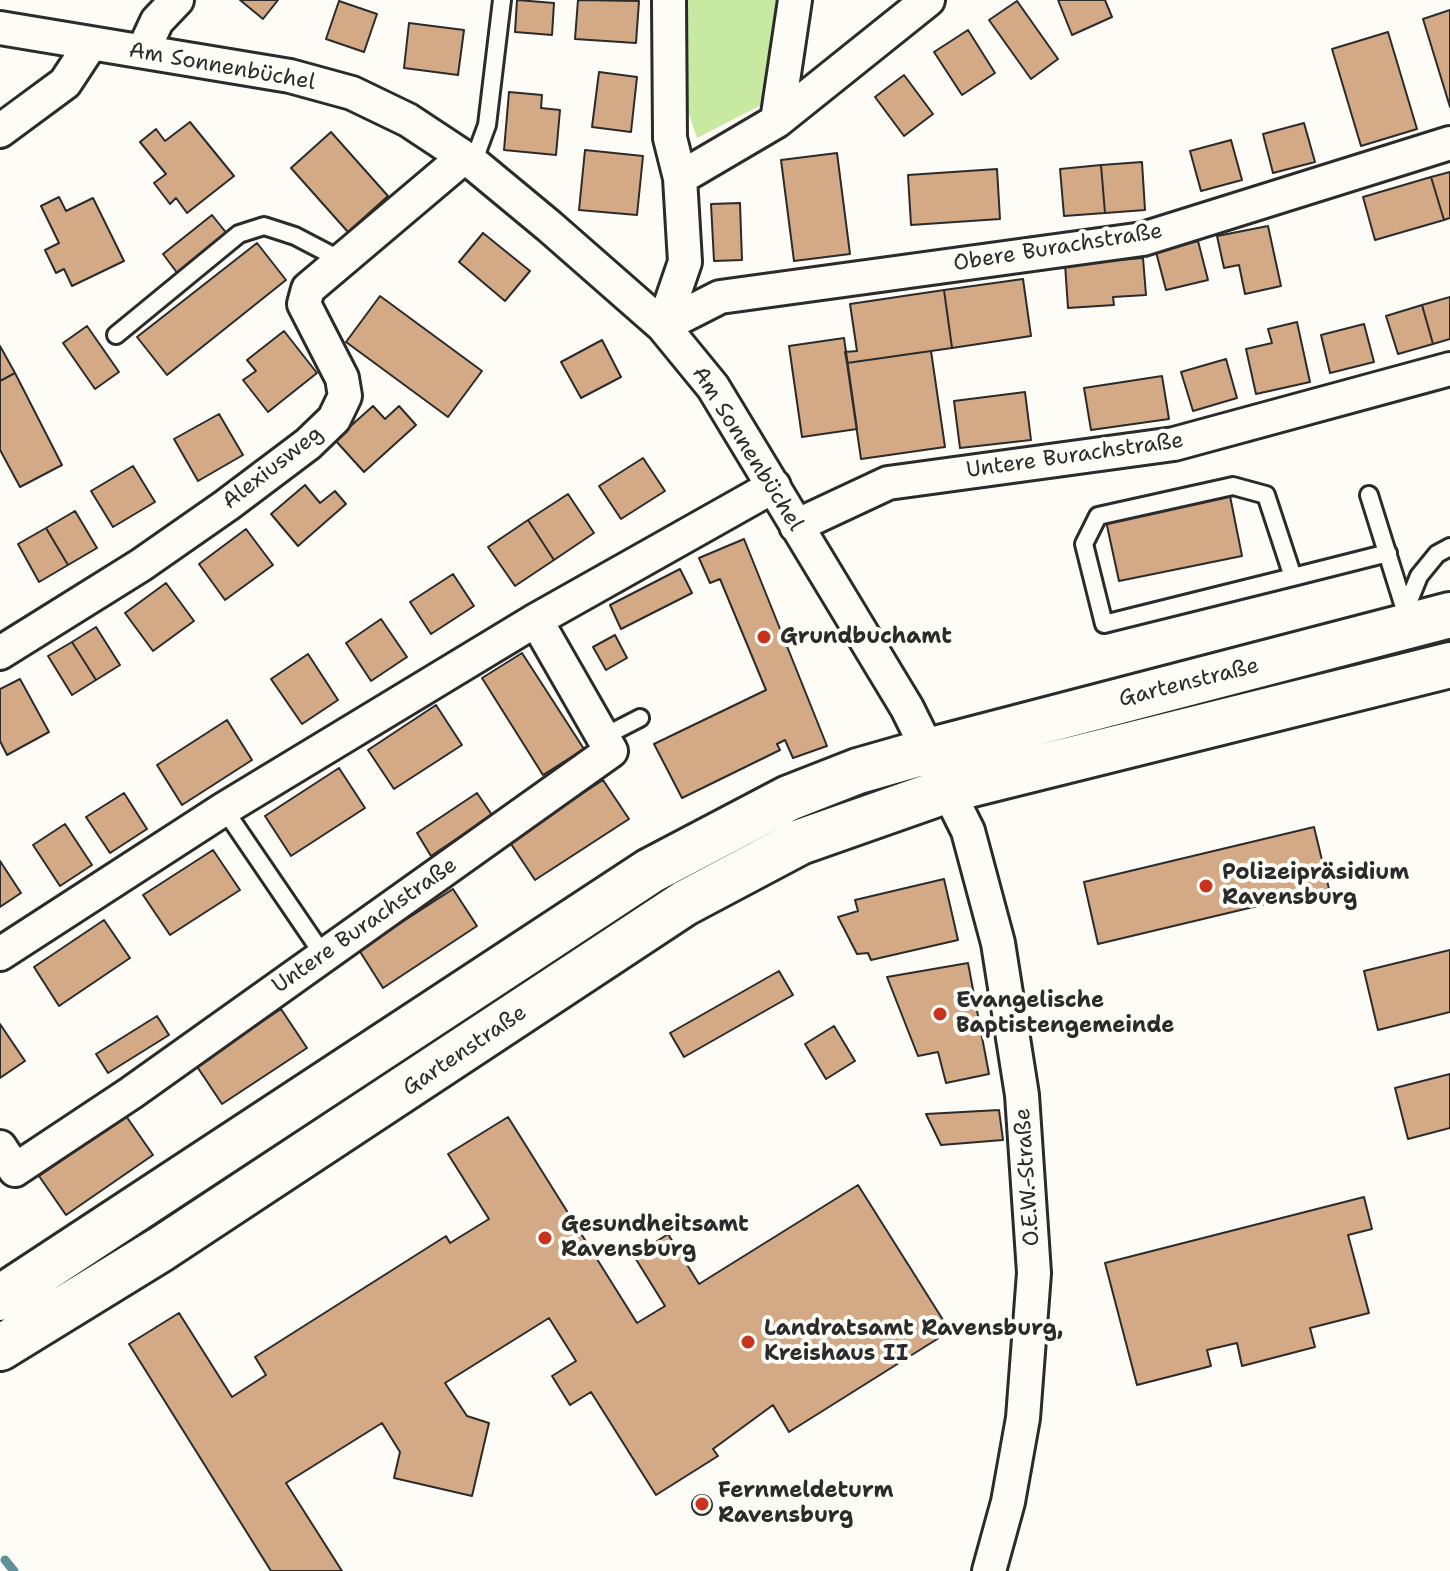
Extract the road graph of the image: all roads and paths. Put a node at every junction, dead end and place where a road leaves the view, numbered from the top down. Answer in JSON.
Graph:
{"nodes":[{"id":1,"x":177,"y":0,"type":"edge"},
{"id":2,"x":502,"y":0,"type":"edge"},
{"id":3,"x":669,"y":0,"type":"edge"},
{"id":4,"x":795,"y":0,"type":"edge"},
{"id":5,"x":928,"y":0,"type":"edge"},
{"id":6,"x":0,"y":28,"type":"edge"},
{"id":7,"x":90,"y":45,"type":"junction"},
{"id":8,"x":143,"y":51,"type":"junction"},
{"id":9,"x":777,"y":121,"type":"junction"},
{"id":10,"x":0,"y":131,"type":"edge"},
{"id":11,"x":1450,"y":143,"type":"edge"},
{"id":12,"x":468,"y":160,"type":"junction"},
{"id":13,"x":680,"y":178,"type":"junction"},
{"id":14,"x":341,"y":260,"type":"junction"},
{"id":15,"x":663,"y":326,"type":"junction"},
{"id":16,"x":116,"y":335,"type":"dead end"},
{"id":17,"x":1450,"y":369,"type":"edge"},
{"id":18,"x":774,"y":486,"type":"junction"},
{"id":19,"x":1369,"y":495,"type":"dead end"},
{"id":20,"x":796,"y":526,"type":"junction"},
{"id":21,"x":1450,"y":547,"type":"edge"},
{"id":22,"x":1388,"y":553,"type":"junction"},
{"id":23,"x":1293,"y":577,"type":"junction"},
{"id":24,"x":1422,"y":617,"type":"edge"},
{"id":25,"x":536,"y":620,"type":"junction"},
{"id":26,"x":0,"y":653,"type":"edge"},
{"id":27,"x":1450,"y":665,"type":"edge"},
{"id":28,"x":640,"y":718,"type":"dead end"},
{"id":29,"x":603,"y":737,"type":"junction"},
{"id":30,"x":928,"y":751,"type":"junction"},
{"id":31,"x":948,"y":790,"type":"junction"},
{"id":32,"x":224,"y":809,"type":"junction"},
{"id":33,"x":0,"y":954,"type":"edge"},
{"id":34,"x":324,"y":956,"type":"junction"},
{"id":35,"x":490,"y":1002,"type":"junction"},
{"id":36,"x":0,"y":1147,"type":"edge"},
{"id":37,"x":0,"y":1298,"type":"edge"},
{"id":38,"x":0,"y":1348,"type":"edge"},
{"id":39,"x":989,"y":1571,"type":"edge"}],
"edges":[{"from":1,"to":8,"type":"street"},
{"from":2,"to":12,"type":"lane"},
{"from":3,"to":13,"type":"street"},
{"from":4,"to":9,"type":"street"},
{"from":5,"to":9,"type":"street"},
{"from":6,"to":7,"type":"street","name":"Am Sonnenbüchel"},
{"from":7,"to":8,"type":"street","name":"Am Sonnenbüchel"},
{"from":7,"to":10,"type":"street"},
{"from":8,"to":12,"type":"street","name":"Am Sonnenbüchel"},
{"from":9,"to":13,"type":"street"},
{"from":11,"to":15,"type":"street","name":"Obere Burachstraße"},
{"from":12,"to":14,"type":"street","name":"Alexiusweg"},
{"from":12,"to":15,"type":"street","name":"Am Sonnenbüchel"},
{"from":13,"to":15,"type":"street"},
{"from":14,"to":16,"type":"lane"},
{"from":14,"to":26,"type":"street","name":"Alexiusweg"},
{"from":15,"to":18,"type":"street","name":"Am Sonnenbüchel"},
{"from":17,"to":20,"type":"street","name":"Untere Burachstraße"},
{"from":18,"to":20,"type":"street","name":"Am Sonnenbüchel"},
{"from":18,"to":25,"type":"street"},
{"from":19,"to":22,"type":"lane"},
{"from":20,"to":30,"type":"street","name":"Am Sonnenbüchel"},
{"from":21,"to":24,"type":"lane"},
{"from":22,"to":23,"type":"lane"},
{"from":22,"to":24,"type":"lane"},
{"from":23,"to":23,"type":"lane"},
{"from":24,"to":30,"type":"main road","name":"Gartenstraße"},
{"from":25,"to":29,"type":"street"},
{"from":25,"to":32,"type":"street"},
{"from":27,"to":31,"type":"main road","name":"Gartenstraße"},
{"from":28,"to":29,"type":"lane"},
{"from":29,"to":34,"type":"street","name":"Untere Burachstraße"},
{"from":30,"to":31,"type":"street"},
{"from":30,"to":35,"type":"main road","name":"Gartenstraße"},
{"from":31,"to":35,"type":"main road","name":"Gartenstraße"},
{"from":31,"to":39,"type":"street","name":"O.E.W.-Straße"},
{"from":32,"to":33,"type":"street"},
{"from":32,"to":34,"type":"lane"},
{"from":34,"to":36,"type":"street","name":"Untere Burachstraße"},
{"from":35,"to":37,"type":"main road","name":"Gartenstraße"},
{"from":35,"to":38,"type":"main road","name":"Gartenstraße"}]}
